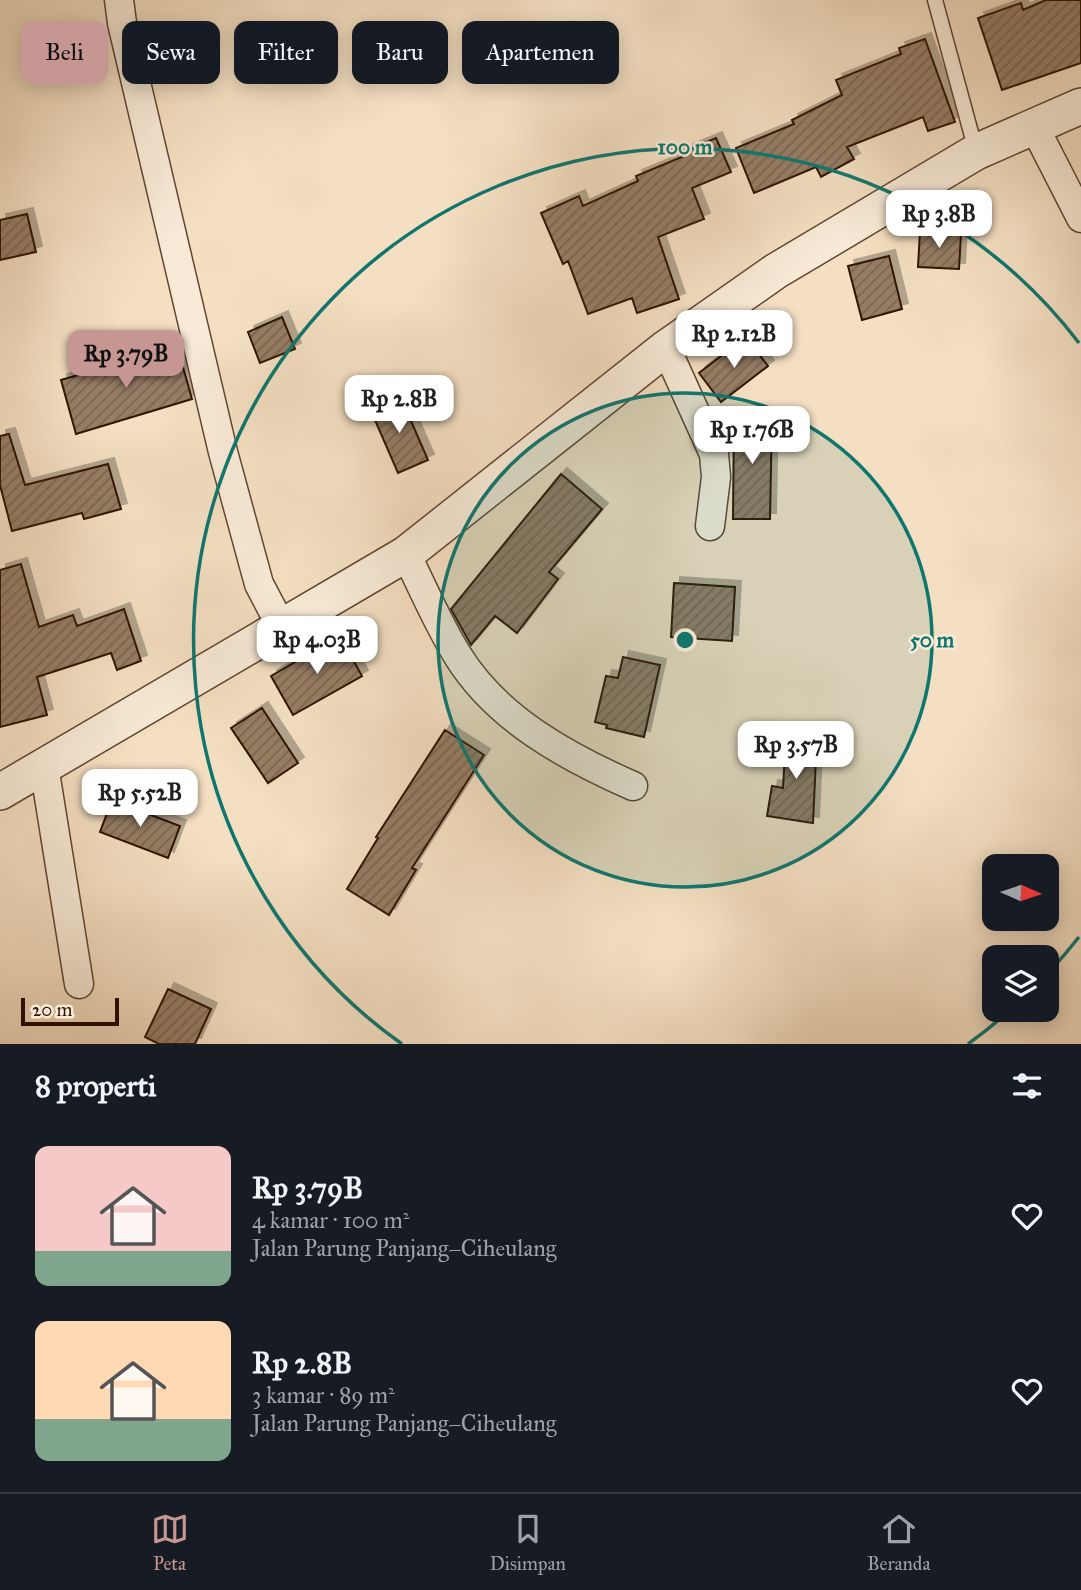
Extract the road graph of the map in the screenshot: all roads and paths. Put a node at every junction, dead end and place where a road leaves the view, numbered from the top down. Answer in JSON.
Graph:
{"nodes":[{"id":1,"x":119,"y":0,"type":"edge"},
{"id":2,"x":935,"y":0,"type":"edge"},
{"id":3,"x":1081,"y":106,"type":"edge"},
{"id":4,"x":1035,"y":128,"type":"junction"},
{"id":5,"x":976,"y":152,"type":"junction"},
{"id":6,"x":1081,"y":218,"type":"edge"},
{"id":7,"x":666,"y":348,"type":"junction"},
{"id":8,"x":710,"y":526,"type":"dead end"},
{"id":9,"x":406,"y":554,"type":"junction"},
{"id":10,"x":282,"y":628,"type":"junction"},
{"id":11,"x":44,"y":766,"type":"junction"},
{"id":12,"x":633,"y":786,"type":"dead end"},
{"id":13,"x":0,"y":792,"type":"edge"},
{"id":14,"x":79,"y":984,"type":"dead end"}],
"edges":[{"from":1,"to":10,"type":"street"},
{"from":2,"to":5,"type":"lane"},
{"from":3,"to":4,"type":"street"},
{"from":4,"to":5,"type":"street"},
{"from":4,"to":6,"type":"street"},
{"from":5,"to":7,"type":"street"},
{"from":7,"to":8,"type":"street"},
{"from":7,"to":9,"type":"street"},
{"from":9,"to":10,"type":"street"},
{"from":9,"to":12,"type":"street"},
{"from":10,"to":11,"type":"street"},
{"from":11,"to":13,"type":"street"},
{"from":11,"to":14,"type":"street"}]}
